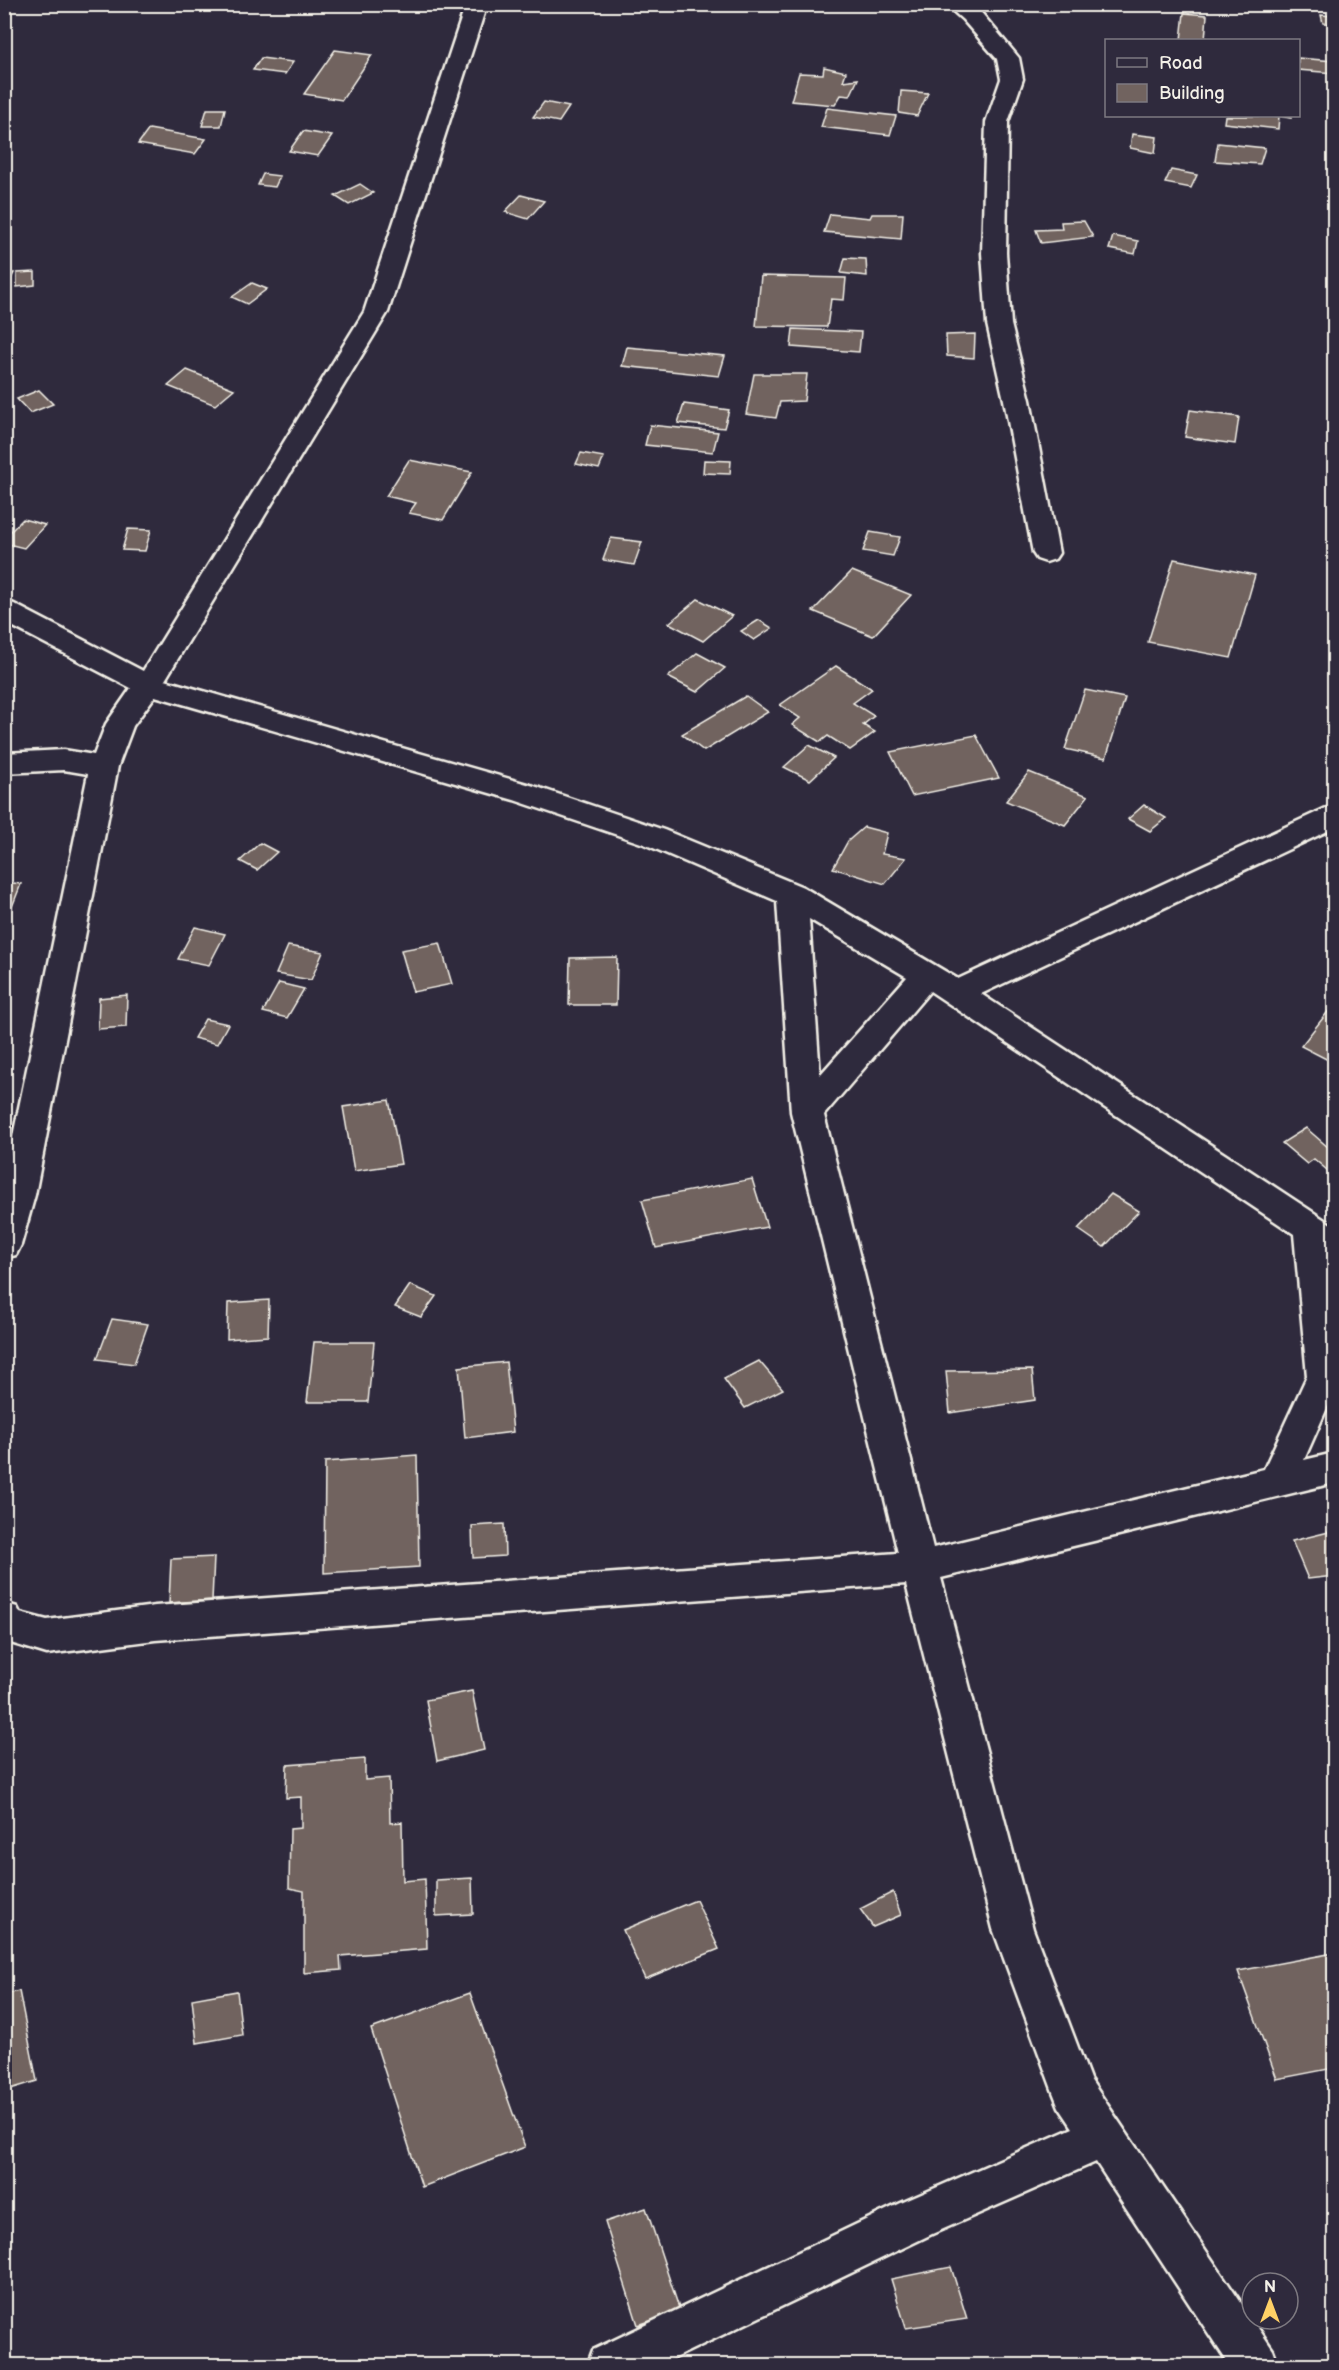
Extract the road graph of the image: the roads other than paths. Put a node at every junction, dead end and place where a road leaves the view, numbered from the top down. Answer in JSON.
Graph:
{"nodes":[{"id":1,"x":477,"y":4,"type":"edge"},
{"id":2,"x":955,"y":4,"type":"edge"},
{"id":3,"x":1046,"y":553,"type":"dead end"},
{"id":4,"x":4,"y":610,"type":"edge"},
{"id":5,"x":148,"y":685,"type":"junction"},
{"id":6,"x":4,"y":764,"type":"edge"},
{"id":7,"x":104,"y":766,"type":"junction"},
{"id":8,"x":1335,"y":816,"type":"edge"},
{"id":9,"x":792,"y":895,"type":"junction"},
{"id":10,"x":927,"y":974,"type":"junction"},
{"id":11,"x":956,"y":993,"type":"junction"},
{"id":12,"x":807,"y":1112,"type":"junction"},
{"id":13,"x":1322,"y":1235,"type":"edge"},
{"id":14,"x":4,"y":1245,"type":"edge"},
{"id":15,"x":1335,"y":1468,"type":"edge"},
{"id":16,"x":1276,"y":1482,"type":"junction"},
{"id":17,"x":921,"y":1567,"type":"junction"},
{"id":18,"x":4,"y":1620,"type":"edge"},
{"id":19,"x":1104,"y":2137,"type":"junction"},
{"id":20,"x":609,"y":2366,"type":"edge"},
{"id":21,"x":1257,"y":2366,"type":"edge"}],
"edges":[{"from":1,"to":5,"type":"street"},
{"from":2,"to":3,"type":"street"},
{"from":4,"to":5,"type":"street"},
{"from":5,"to":7,"type":"street"},
{"from":5,"to":9,"type":"street"},
{"from":6,"to":7,"type":"street"},
{"from":7,"to":14,"type":"street"},
{"from":8,"to":11,"type":"street"},
{"from":9,"to":10,"type":"street"},
{"from":9,"to":12,"type":"street"},
{"from":10,"to":11,"type":"street"},
{"from":10,"to":12,"type":"street"},
{"from":11,"to":13,"type":"street"},
{"from":12,"to":17,"type":"street"},
{"from":13,"to":16,"type":"street"},
{"from":15,"to":16,"type":"street"},
{"from":16,"to":17,"type":"street"},
{"from":17,"to":18,"type":"street"},
{"from":17,"to":19,"type":"street"},
{"from":19,"to":20,"type":"street"},
{"from":19,"to":21,"type":"street"}]}
